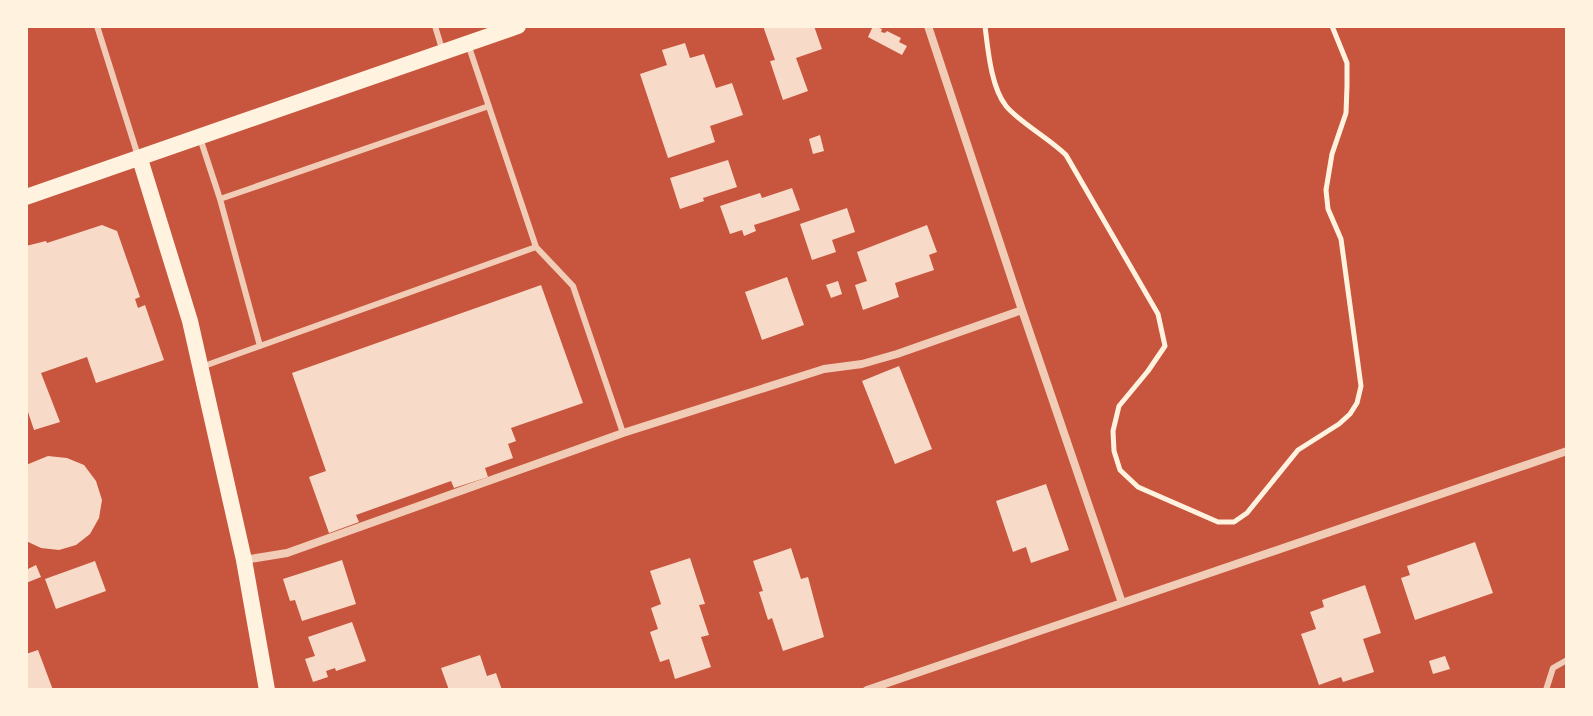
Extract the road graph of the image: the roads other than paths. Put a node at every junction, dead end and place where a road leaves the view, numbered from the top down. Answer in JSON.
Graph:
{"nodes":[{"id":1,"x":97,"y":26,"type":"edge"},
{"id":2,"x":435,"y":26,"type":"edge"},
{"id":3,"x":518,"y":26,"type":"edge"},
{"id":4,"x":928,"y":26,"type":"edge"},
{"id":5,"x":468,"y":44,"type":"junction"},
{"id":6,"x":443,"y":52,"type":"junction"},
{"id":7,"x":489,"y":106,"type":"junction"},
{"id":8,"x":200,"y":138,"type":"junction"},
{"id":9,"x":140,"y":159,"type":"junction"},
{"id":10,"x":26,"y":197,"type":"edge"},
{"id":11,"x":220,"y":199,"type":"junction"},
{"id":12,"x":536,"y":247,"type":"junction"},
{"id":13,"x":1022,"y":310,"type":"junction"},
{"id":14,"x":260,"y":346,"type":"junction"},
{"id":15,"x":200,"y":367,"type":"junction"},
{"id":16,"x":623,"y":433,"type":"junction"},
{"id":17,"x":1567,"y":451,"type":"edge"},
{"id":18,"x":244,"y":560,"type":"junction"},
{"id":19,"x":1122,"y":603,"type":"junction"},
{"id":20,"x":1567,"y":660,"type":"edge"},
{"id":21,"x":267,"y":690,"type":"edge"},
{"id":22,"x":867,"y":690,"type":"edge"},
{"id":23,"x":1546,"y":690,"type":"edge"}],
"edges":[{"from":1,"to":9,"type":"lane"},
{"from":2,"to":6,"type":"lane"},
{"from":3,"to":5,"type":"main road"},
{"from":4,"to":13,"type":"street"},
{"from":5,"to":6,"type":"main road"},
{"from":5,"to":7,"type":"lane"},
{"from":6,"to":8,"type":"main road"},
{"from":7,"to":11,"type":"lane"},
{"from":7,"to":12,"type":"lane"},
{"from":8,"to":9,"type":"main road"},
{"from":8,"to":11,"type":"lane"},
{"from":9,"to":10,"type":"main road"},
{"from":9,"to":15,"type":"main road"},
{"from":11,"to":14,"type":"lane"},
{"from":12,"to":14,"type":"lane"},
{"from":12,"to":16,"type":"lane"},
{"from":13,"to":16,"type":"street"},
{"from":13,"to":19,"type":"street"},
{"from":14,"to":15,"type":"lane"},
{"from":15,"to":18,"type":"main road"},
{"from":16,"to":18,"type":"street"},
{"from":17,"to":19,"type":"street"},
{"from":18,"to":21,"type":"main road"},
{"from":19,"to":22,"type":"street"},
{"from":20,"to":23,"type":"lane"}]}
